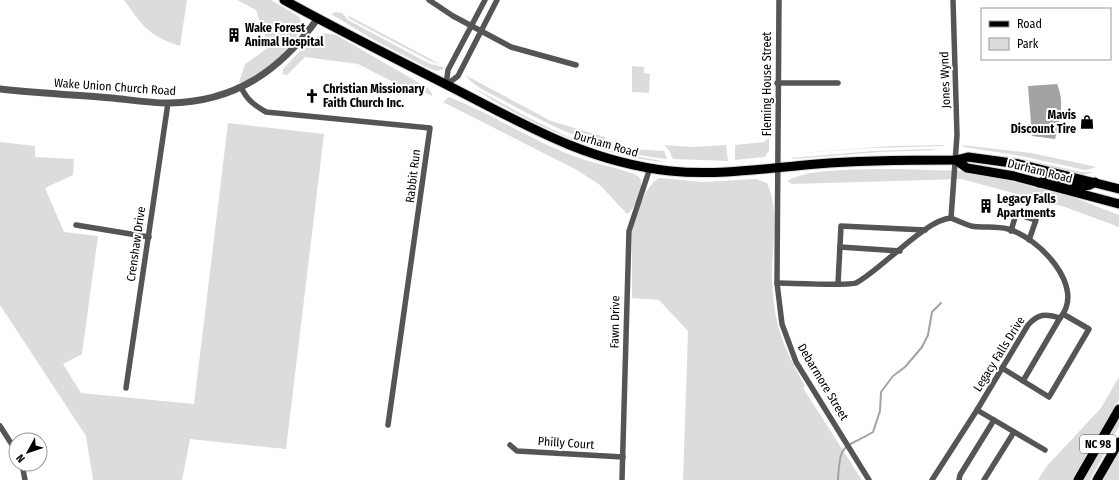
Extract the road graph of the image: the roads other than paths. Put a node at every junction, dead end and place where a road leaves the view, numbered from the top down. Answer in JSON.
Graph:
{"nodes":[{"id":1,"x":284,"y":0,"type":"edge"},
{"id":2,"x":429,"y":0,"type":"edge"},
{"id":3,"x":485,"y":0,"type":"edge"},
{"id":4,"x":497,"y":0,"type":"edge"},
{"id":5,"x":779,"y":0,"type":"edge"},
{"id":6,"x":953,"y":0,"type":"edge"},
{"id":7,"x":318,"y":18,"type":"junction"},
{"id":8,"x":471,"y":26,"type":"junction"},
{"id":9,"x":480,"y":32,"type":"junction"},
{"id":10,"x":576,"y":65,"type":"dead end"},
{"id":11,"x":777,"y":83,"type":"junction"},
{"id":12,"x":838,"y":83,"type":"dead end"},
{"id":13,"x":446,"y":85,"type":"junction"},
{"id":14,"x":242,"y":87,"type":"junction"},
{"id":15,"x":0,"y":89,"type":"edge"},
{"id":16,"x":168,"y":103,"type":"junction"},
{"id":17,"x":956,"y":160,"type":"junction"},
{"id":18,"x":650,"y":168,"type":"junction"},
{"id":19,"x":777,"y":168,"type":"junction"},
{"id":20,"x":1095,"y":182,"type":"junction"},
{"id":21,"x":1039,"y":183,"type":"junction"},
{"id":22,"x":1119,"y":189,"type":"edge"},
{"id":23,"x":1119,"y":204,"type":"edge"},
{"id":24,"x":952,"y":218,"type":"junction"},
{"id":25,"x":76,"y":225,"type":"dead end"},
{"id":26,"x":925,"y":230,"type":"junction"},
{"id":27,"x":1011,"y":231,"type":"junction"},
{"id":28,"x":148,"y":237,"type":"junction"},
{"id":29,"x":1029,"y":240,"type":"junction"},
{"id":30,"x":840,"y":247,"type":"junction"},
{"id":31,"x":900,"y":251,"type":"junction"},
{"id":32,"x":777,"y":283,"type":"junction"},
{"id":33,"x":838,"y":284,"type":"junction"},
{"id":34,"x":1061,"y":316,"type":"junction"},
{"id":35,"x":1002,"y":368,"type":"junction"},
{"id":36,"x":1023,"y":381,"type":"junction"},
{"id":37,"x":126,"y":388,"type":"dead end"},
{"id":38,"x":1119,"y":409,"type":"edge"},
{"id":39,"x":977,"y":410,"type":"junction"},
{"id":40,"x":994,"y":420,"type":"junction"},
{"id":41,"x":388,"y":425,"type":"dead end"},
{"id":42,"x":0,"y":426,"type":"edge"},
{"id":43,"x":1014,"y":432,"type":"junction"},
{"id":44,"x":8,"y":438,"type":"edge"},
{"id":45,"x":1119,"y":442,"type":"edge"},
{"id":46,"x":510,"y":445,"type":"dead end"},
{"id":47,"x":1045,"y":450,"type":"dead end"},
{"id":48,"x":623,"y":457,"type":"junction"},
{"id":49,"x":622,"y":480,"type":"edge"},
{"id":50,"x":869,"y":480,"type":"edge"},
{"id":51,"x":932,"y":480,"type":"edge"},
{"id":52,"x":959,"y":480,"type":"edge"},
{"id":53,"x":984,"y":480,"type":"edge"},
{"id":54,"x":1078,"y":480,"type":"edge"},
{"id":55,"x":1097,"y":480,"type":"edge"}],
"edges":[{"from":1,"to":7,"type":"main road","name":"Durham Road"},
{"from":2,"to":8,"type":"street"},
{"from":3,"to":8,"type":"street"},
{"from":4,"to":9,"type":"street"},
{"from":5,"to":11,"type":"street","name":"Fleming House Street"},
{"from":6,"to":17,"type":"street","name":"Jones Wynd"},
{"from":7,"to":13,"type":"main road","name":"Durham Road"},
{"from":7,"to":14,"type":"street","name":"Wake Union Church Road"},
{"from":8,"to":9,"type":"street"},
{"from":8,"to":13,"type":"street"},
{"from":9,"to":10,"type":"street"},
{"from":9,"to":13,"type":"street"},
{"from":11,"to":12,"type":"street"},
{"from":11,"to":19,"type":"street","name":"Fleming House Street"},
{"from":13,"to":18,"type":"main road","name":"Durham Road"},
{"from":14,"to":16,"type":"street","name":"Wake Union Church Road"},
{"from":14,"to":41,"type":"street","name":"Rabbit Run"},
{"from":15,"to":16,"type":"street","name":"Wake Union Church Road"},
{"from":16,"to":28,"type":"street","name":"Crenshaw Drive"},
{"from":17,"to":19,"type":"main road","name":"Durham Road"},
{"from":17,"to":20,"type":"main road","name":"Durham Road"},
{"from":17,"to":21,"type":"main road","name":"Durham Road"},
{"from":17,"to":24,"type":"street"},
{"from":18,"to":19,"type":"main road","name":"Durham Road"},
{"from":18,"to":48,"type":"street","name":"Fawn Drive"},
{"from":19,"to":32,"type":"street","name":"Debarmore Street"},
{"from":20,"to":21,"type":"main road"},
{"from":20,"to":22,"type":"main road","name":"Durham Road"},
{"from":21,"to":23,"type":"main road","name":"Durham Road"},
{"from":24,"to":26,"type":"street"},
{"from":24,"to":27,"type":"street"},
{"from":25,"to":28,"type":"street"},
{"from":26,"to":30,"type":"street"},
{"from":26,"to":31,"type":"street"},
{"from":27,"to":29,"type":"street"},
{"from":27,"to":29,"type":"street"},
{"from":28,"to":37,"type":"street","name":"Crenshaw Drive"},
{"from":29,"to":34,"type":"street"},
{"from":30,"to":31,"type":"street"},
{"from":30,"to":33,"type":"street"},
{"from":31,"to":33,"type":"street"},
{"from":32,"to":33,"type":"street"},
{"from":32,"to":50,"type":"street","name":"Debarmore Street"},
{"from":34,"to":35,"type":"street","name":"Legacy Falls Drive"},
{"from":34,"to":36,"type":"street"},
{"from":34,"to":36,"type":"street"},
{"from":35,"to":36,"type":"street"},
{"from":35,"to":39,"type":"street","name":"Legacy Falls Drive"},
{"from":38,"to":54,"type":"main road","number":"NC 98"},
{"from":39,"to":40,"type":"street"},
{"from":39,"to":51,"type":"street","name":"Legacy Falls Drive"},
{"from":40,"to":43,"type":"street"},
{"from":40,"to":52,"type":"street"},
{"from":42,"to":44,"type":"street"},
{"from":43,"to":47,"type":"street"},
{"from":43,"to":53,"type":"street"},
{"from":45,"to":55,"type":"main road","number":"NC 98"},
{"from":46,"to":48,"type":"street","name":"Philly Court"},
{"from":48,"to":49,"type":"street","name":"Fawn Drive"}]}
